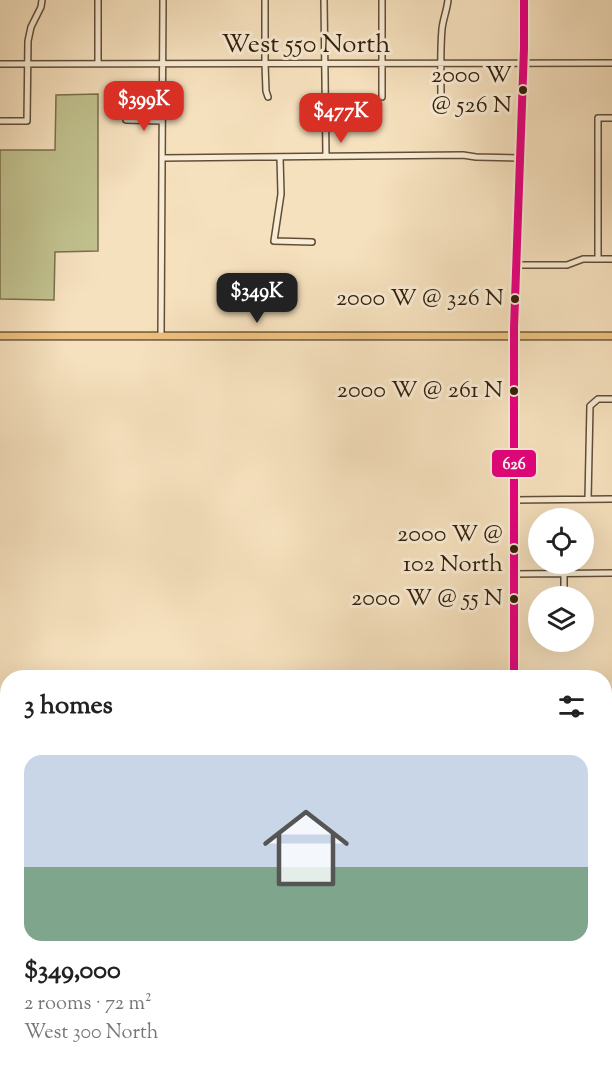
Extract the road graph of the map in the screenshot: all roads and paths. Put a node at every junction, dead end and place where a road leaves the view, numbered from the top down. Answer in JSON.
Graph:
{"nodes":[{"id":1,"x":42,"y":0,"type":"edge"},
{"id":2,"x":98,"y":0,"type":"edge"},
{"id":3,"x":163,"y":0,"type":"edge"},
{"id":4,"x":265,"y":0,"type":"edge"},
{"id":5,"x":324,"y":0,"type":"edge"},
{"id":6,"x":382,"y":0,"type":"edge"},
{"id":7,"x":448,"y":0,"type":"edge"},
{"id":8,"x":524,"y":0,"type":"edge"},
{"id":9,"x":612,"y":63,"type":"edge"},
{"id":10,"x":0,"y":64,"type":"edge"},
{"id":11,"x":28,"y":64,"type":"junction"},
{"id":12,"x":98,"y":64,"type":"junction"},
{"id":13,"x":163,"y":64,"type":"junction"},
{"id":14,"x":265,"y":64,"type":"junction"},
{"id":15,"x":324,"y":64,"type":"junction"},
{"id":16,"x":381,"y":64,"type":"junction"},
{"id":17,"x":441,"y":64,"type":"junction"},
{"id":18,"x":524,"y":64,"type":"junction"},
{"id":19,"x":268,"y":97,"type":"dead end"},
{"id":20,"x":382,"y":97,"type":"dead end"},
{"id":21,"x":441,"y":97,"type":"dead end"},
{"id":22,"x":612,"y":118,"type":"edge"},
{"id":23,"x":126,"y":120,"type":"dead end"},
{"id":24,"x":0,"y":121,"type":"edge"},
{"id":25,"x":162,"y":121,"type":"junction"},
{"id":26,"x":326,"y":156,"type":"junction"},
{"id":27,"x":280,"y":157,"type":"junction"},
{"id":28,"x":162,"y":158,"type":"junction"},
{"id":29,"x":519,"y":158,"type":"junction"},
{"id":30,"x":312,"y":242,"type":"dead end"},
{"id":31,"x":598,"y":259,"type":"junction"},
{"id":32,"x":612,"y":259,"type":"edge"},
{"id":33,"x":515,"y":265,"type":"junction"},
{"id":34,"x":161,"y":335,"type":"junction"},
{"id":35,"x":0,"y":336,"type":"edge"},
{"id":36,"x":612,"y":336,"type":"edge"},
{"id":37,"x":514,"y":337,"type":"junction"},
{"id":38,"x":612,"y":399,"type":"edge"},
{"id":39,"x":588,"y":499,"type":"junction"},
{"id":40,"x":612,"y":499,"type":"edge"},
{"id":41,"x":514,"y":500,"type":"junction"},
{"id":42,"x":594,"y":573,"type":"edge"},
{"id":43,"x":612,"y":573,"type":"edge"},
{"id":44,"x":514,"y":574,"type":"junction"},
{"id":45,"x":528,"y":574,"type":"edge"},
{"id":46,"x":514,"y":670,"type":"edge"}],
"edges":[{"from":1,"to":11,"type":"street"},
{"from":2,"to":12,"type":"street"},
{"from":3,"to":13,"type":"street"},
{"from":4,"to":14,"type":"street"},
{"from":5,"to":15,"type":"street"},
{"from":6,"to":16,"type":"street"},
{"from":7,"to":17,"type":"street"},
{"from":8,"to":18,"type":"main road"},
{"from":9,"to":18,"type":"street","name":"West 550 North"},
{"from":10,"to":11,"type":"street","name":"West 550 North"},
{"from":11,"to":12,"type":"street","name":"West 550 North"},
{"from":11,"to":24,"type":"street"},
{"from":12,"to":13,"type":"street","name":"West 550 North"},
{"from":13,"to":14,"type":"street","name":"West 550 North"},
{"from":13,"to":25,"type":"street"},
{"from":14,"to":15,"type":"street","name":"West 550 North"},
{"from":14,"to":19,"type":"street"},
{"from":15,"to":16,"type":"street","name":"West 550 North"},
{"from":15,"to":26,"type":"street"},
{"from":16,"to":17,"type":"street","name":"West 550 North"},
{"from":16,"to":20,"type":"street"},
{"from":17,"to":18,"type":"street","name":"West 550 North"},
{"from":17,"to":21,"type":"street"},
{"from":18,"to":29,"type":"main road"},
{"from":22,"to":31,"type":"street"},
{"from":23,"to":25,"type":"street"},
{"from":25,"to":28,"type":"street"},
{"from":26,"to":27,"type":"street"},
{"from":26,"to":29,"type":"street"},
{"from":27,"to":28,"type":"street"},
{"from":27,"to":30,"type":"street"},
{"from":28,"to":34,"type":"street"},
{"from":29,"to":33,"type":"main road"},
{"from":31,"to":32,"type":"street"},
{"from":31,"to":33,"type":"street"},
{"from":33,"to":37,"type":"main road"},
{"from":34,"to":35,"type":"main road"},
{"from":34,"to":37,"type":"main road"},
{"from":36,"to":37,"type":"main road"},
{"from":37,"to":41,"type":"main road"},
{"from":38,"to":39,"type":"street"},
{"from":39,"to":40,"type":"street"},
{"from":39,"to":41,"type":"street"},
{"from":41,"to":44,"type":"main road"},
{"from":42,"to":43,"type":"street"},
{"from":44,"to":45,"type":"street"},
{"from":44,"to":46,"type":"main road"}]}
